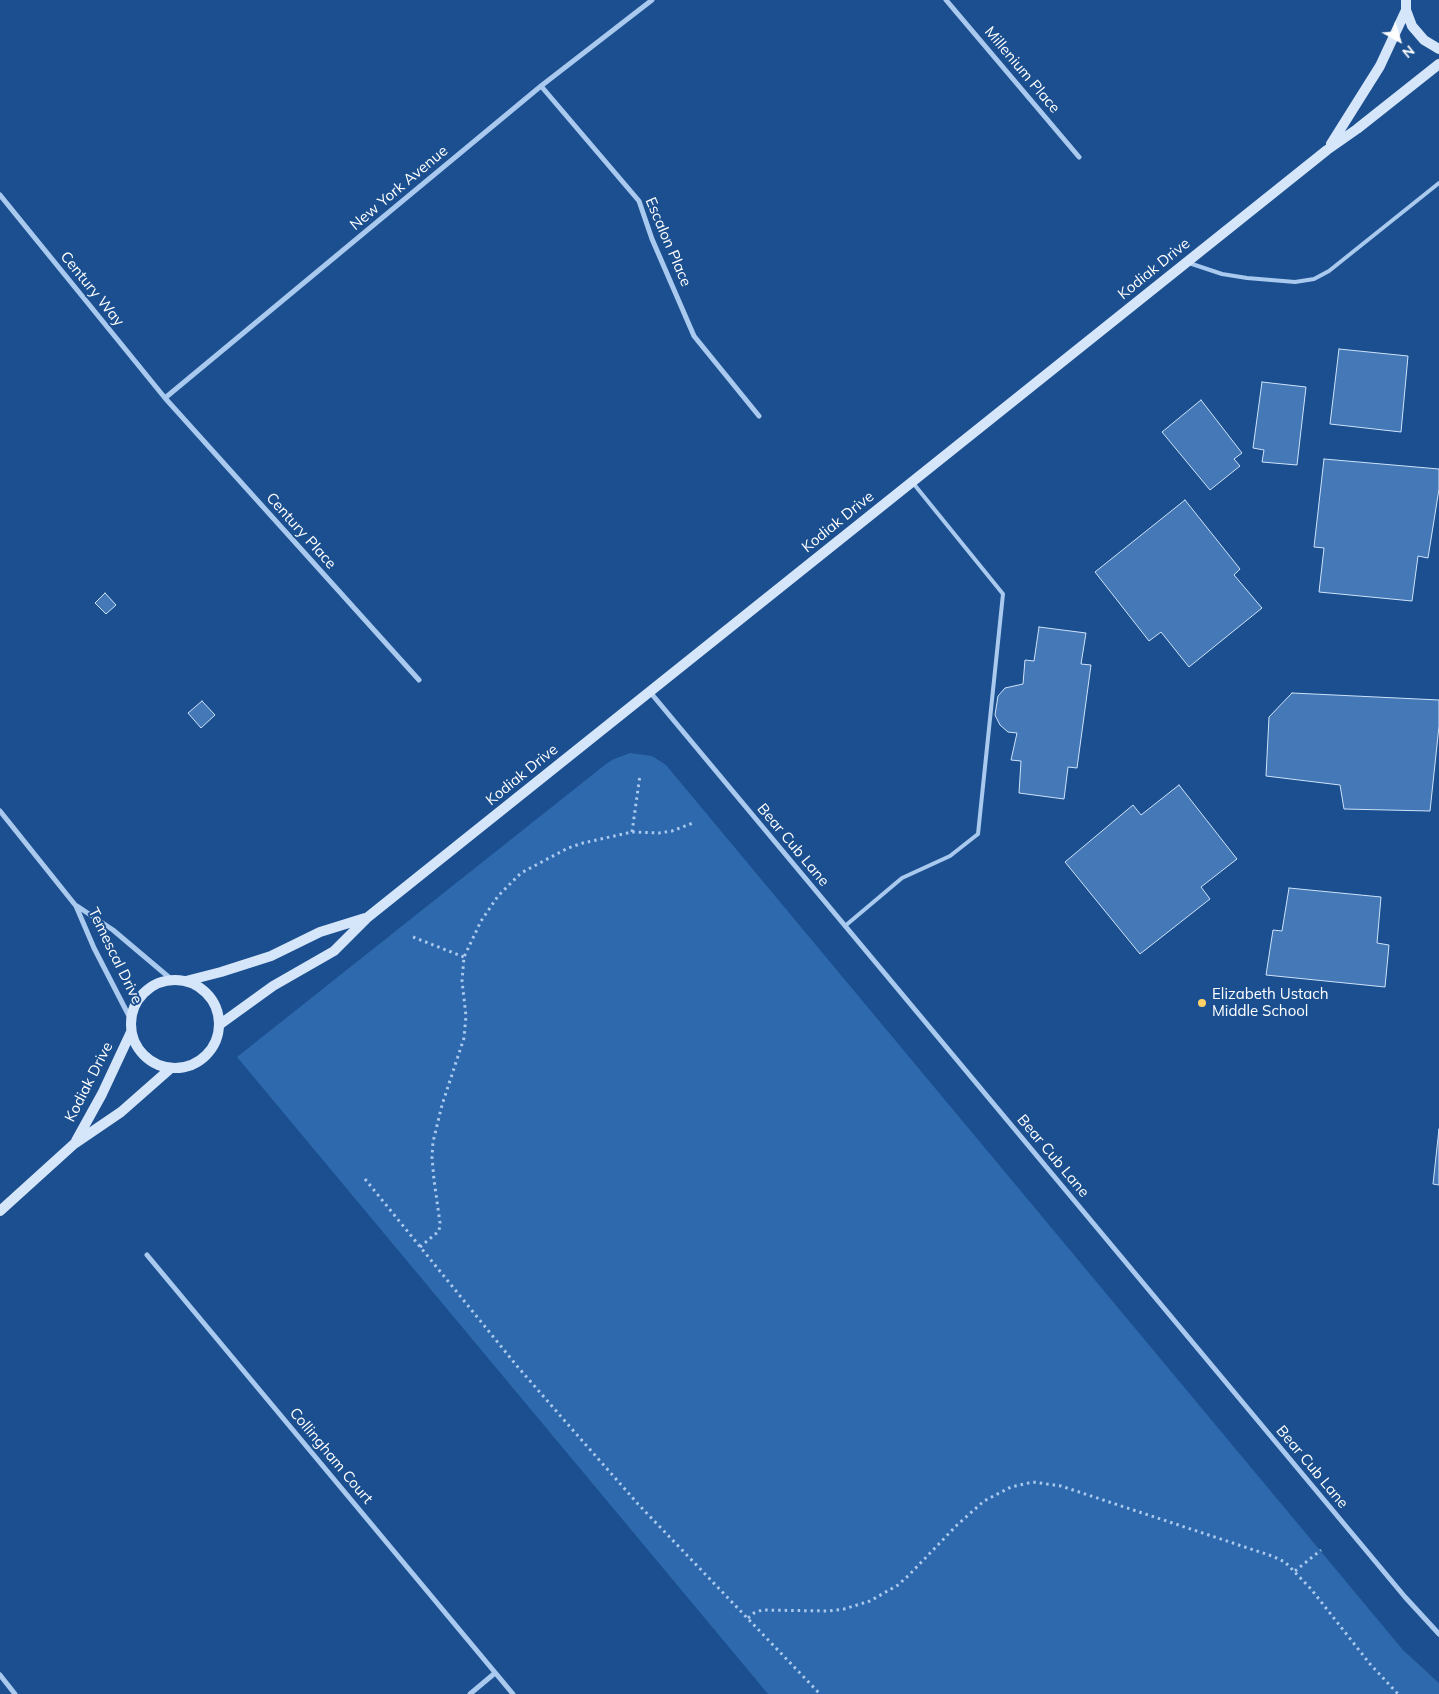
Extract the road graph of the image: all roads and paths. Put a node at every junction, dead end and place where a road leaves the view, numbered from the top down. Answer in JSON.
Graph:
{"nodes":[{"id":1,"x":652,"y":0,"type":"edge"},
{"id":2,"x":946,"y":0,"type":"edge"},
{"id":3,"x":1406,"y":5,"type":"edge"},
{"id":4,"x":1439,"y":49,"type":"edge"},
{"id":5,"x":1439,"y":64,"type":"edge"},
{"id":6,"x":541,"y":86,"type":"junction"},
{"id":7,"x":1327,"y":150,"type":"junction"},
{"id":8,"x":1079,"y":157,"type":"dead end"},
{"id":9,"x":1439,"y":183,"type":"edge"},
{"id":10,"x":0,"y":194,"type":"edge"},
{"id":11,"x":1187,"y":262,"type":"junction"},
{"id":12,"x":165,"y":398,"type":"junction"},
{"id":13,"x":759,"y":416,"type":"dead end"},
{"id":14,"x":912,"y":482,"type":"junction"},
{"id":15,"x":419,"y":680,"type":"dead end"},
{"id":16,"x":650,"y":692,"type":"junction"},
{"id":17,"x":640,"y":775,"type":"dead end"},
{"id":18,"x":0,"y":811,"type":"edge"},
{"id":19,"x":693,"y":823,"type":"dead end"},
{"id":20,"x":632,"y":832,"type":"junction"},
{"id":21,"x":76,"y":906,"type":"junction"},
{"id":22,"x":368,"y":917,"type":"junction"},
{"id":23,"x":845,"y":926,"type":"junction"},
{"id":24,"x":413,"y":937,"type":"dead end"},
{"id":25,"x":464,"y":957,"type":"junction"},
{"id":26,"x":171,"y":979,"type":"junction"},
{"id":27,"x":186,"y":981,"type":"junction"},
{"id":28,"x":130,"y":1018,"type":"junction"},
{"id":29,"x":219,"y":1025,"type":"junction"},
{"id":30,"x":131,"y":1032,"type":"junction"},
{"id":31,"x":171,"y":1068,"type":"junction"},
{"id":32,"x":74,"y":1144,"type":"junction"},
{"id":33,"x":365,"y":1179,"type":"dead end"},
{"id":34,"x":0,"y":1211,"type":"edge"},
{"id":35,"x":420,"y":1247,"type":"junction"},
{"id":36,"x":147,"y":1255,"type":"dead end"},
{"id":37,"x":1321,"y":1550,"type":"dead end"},
{"id":38,"x":1295,"y":1571,"type":"junction"},
{"id":39,"x":748,"y":1618,"type":"junction"},
{"id":40,"x":1439,"y":1634,"type":"edge"},
{"id":41,"x":495,"y":1673,"type":"junction"},
{"id":42,"x":0,"y":1676,"type":"edge"},
{"id":43,"x":15,"y":1694,"type":"edge"},
{"id":44,"x":470,"y":1694,"type":"edge"},
{"id":45,"x":513,"y":1694,"type":"edge"},
{"id":46,"x":820,"y":1694,"type":"edge"},
{"id":47,"x":1398,"y":1694,"type":"edge"}],
"edges":[{"from":1,"to":6,"type":"street","name":"New York Avenue"},
{"from":2,"to":8,"type":"street","name":"Millenium Place"},
{"from":3,"to":4,"type":"street"},
{"from":3,"to":7,"type":"street","name":"Kodiak Drive"},
{"from":5,"to":7,"type":"street","name":"Kodiak Drive"},
{"from":6,"to":12,"type":"street","name":"New York Avenue"},
{"from":6,"to":13,"type":"street","name":"Escalon Place"},
{"from":7,"to":11,"type":"street","name":"Kodiak Drive"},
{"from":9,"to":11,"type":"lane"},
{"from":10,"to":12,"type":"street","name":"Century Way"},
{"from":11,"to":14,"type":"street","name":"Kodiak Drive"},
{"from":12,"to":15,"type":"street","name":"Century Place"},
{"from":14,"to":16,"type":"street","name":"Kodiak Drive"},
{"from":14,"to":23,"type":"lane"},
{"from":16,"to":22,"type":"street","name":"Kodiak Drive"},
{"from":16,"to":23,"type":"street","name":"Bear Cub Lane"},
{"from":17,"to":20,"type":"path"},
{"from":18,"to":21,"type":"street","name":"Temescal Drive"},
{"from":19,"to":20,"type":"path"},
{"from":20,"to":25,"type":"path"},
{"from":21,"to":26,"type":"street","name":"Temescal Drive"},
{"from":21,"to":28,"type":"street","name":"Temescal Drive"},
{"from":22,"to":27,"type":"street","name":"Kodiak Drive"},
{"from":22,"to":29,"type":"street","name":"Kodiak Drive"},
{"from":23,"to":40,"type":"street","name":"Bear Cub Lane"},
{"from":24,"to":25,"type":"path"},
{"from":25,"to":35,"type":"path"},
{"from":26,"to":27,"type":"street"},
{"from":26,"to":28,"type":"street"},
{"from":27,"to":29,"type":"street"},
{"from":28,"to":30,"type":"street"},
{"from":29,"to":31,"type":"street"},
{"from":30,"to":31,"type":"street"},
{"from":30,"to":32,"type":"street","name":"Kodiak Drive"},
{"from":31,"to":32,"type":"street","name":"Kodiak Drive"},
{"from":32,"to":34,"type":"street","name":"Kodiak Drive"},
{"from":33,"to":35,"type":"path"},
{"from":35,"to":39,"type":"path"},
{"from":36,"to":41,"type":"street","name":"Collingham Court"},
{"from":37,"to":38,"type":"path"},
{"from":38,"to":39,"type":"path"},
{"from":38,"to":47,"type":"path"},
{"from":39,"to":46,"type":"path"},
{"from":41,"to":44,"type":"street"},
{"from":41,"to":45,"type":"street","name":"Collingham Court"},
{"from":42,"to":43,"type":"street"}]}
